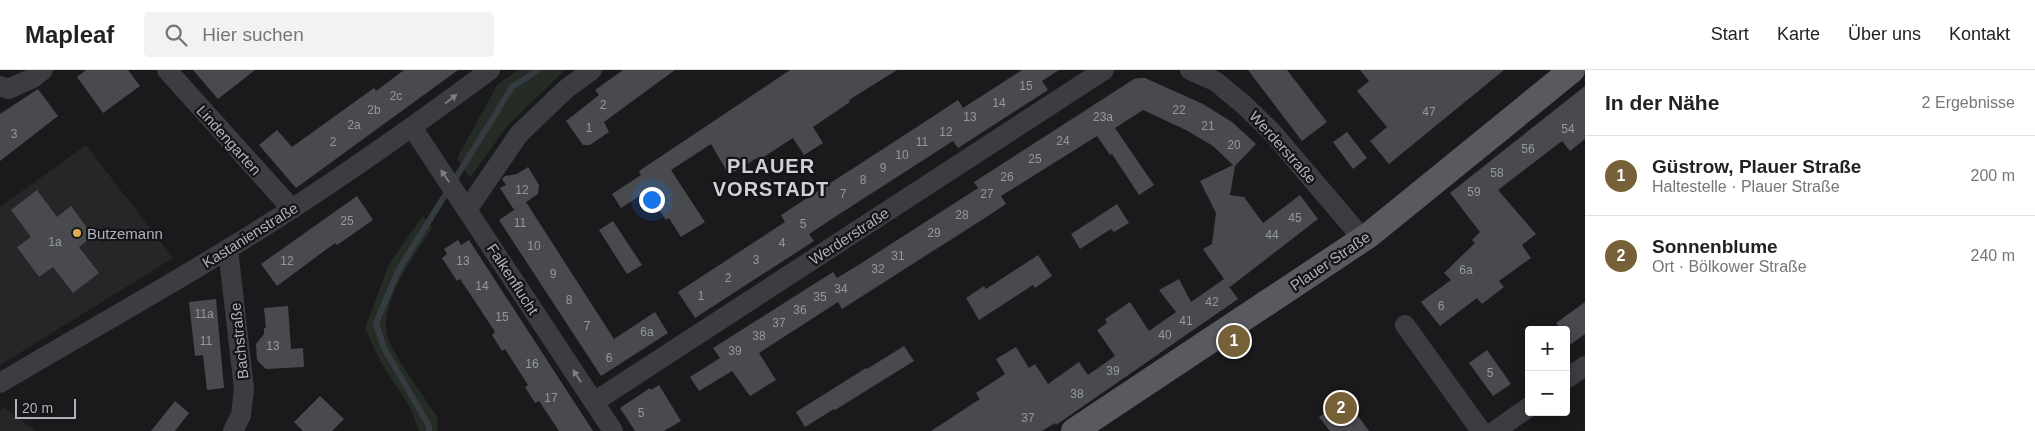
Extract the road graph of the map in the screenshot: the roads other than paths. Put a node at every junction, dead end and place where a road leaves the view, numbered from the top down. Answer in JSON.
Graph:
{"nodes":[{"id":1,"x":43,"y":70,"type":"edge"},
{"id":2,"x":167,"y":70,"type":"edge"},
{"id":3,"x":490,"y":70,"type":"edge"},
{"id":4,"x":592,"y":70,"type":"edge"},
{"id":5,"x":1104,"y":70,"type":"edge"},
{"id":6,"x":1190,"y":70,"type":"edge"},
{"id":7,"x":1572,"y":70,"type":"edge"},
{"id":8,"x":0,"y":86,"type":"edge"},
{"id":9,"x":412,"y":128,"type":"junction"},
{"id":10,"x":463,"y":204,"type":"junction"},
{"id":11,"x":292,"y":209,"type":"junction"},
{"id":12,"x":1362,"y":239,"type":"junction"},
{"id":13,"x":228,"y":249,"type":"junction"},
{"id":14,"x":1405,"y":325,"type":"dead end"},
{"id":15,"x":1585,"y":366,"type":"edge"},
{"id":16,"x":1570,"y":377,"type":"edge"},
{"id":17,"x":0,"y":383,"type":"edge"},
{"id":18,"x":594,"y":402,"type":"junction"},
{"id":19,"x":1525,"y":410,"type":"edge"},
{"id":20,"x":233,"y":431,"type":"edge"},
{"id":21,"x":614,"y":431,"type":"edge"},
{"id":22,"x":1074,"y":431,"type":"edge"},
{"id":23,"x":1481,"y":431,"type":"edge"},
{"id":24,"x":1495,"y":431,"type":"edge"}],
"edges":[{"from":1,"to":8,"type":"street"},
{"from":2,"to":11,"type":"street","name":"Lindengarten"},
{"from":9,"to":3,"type":"street","name":"Kastanienstraße","one_way":true},
{"from":4,"to":10,"type":"street"},
{"from":5,"to":18,"type":"street","name":"Werderstraße"},
{"from":6,"to":12,"type":"street","name":"Werderstraße"},
{"from":7,"to":12,"type":"main road","name":"Plauer Straße"},
{"from":10,"to":9,"type":"street","name":"Falkenflucht","one_way":true},
{"from":9,"to":11,"type":"street","name":"Kastanienstraße"},
{"from":18,"to":10,"type":"street","name":"Falkenflucht","one_way":true},
{"from":11,"to":13,"type":"street","name":"Kastanienstraße"},
{"from":12,"to":22,"type":"main road","name":"Plauer Straße"},
{"from":13,"to":17,"type":"street","name":"Kastanienstraße"},
{"from":13,"to":20,"type":"street","name":"Bachstraße"},
{"from":14,"to":23,"type":"street"},
{"from":15,"to":16,"type":"street"},
{"from":18,"to":21,"type":"street","name":"Falkenflucht"},
{"from":19,"to":24,"type":"street"}]}
